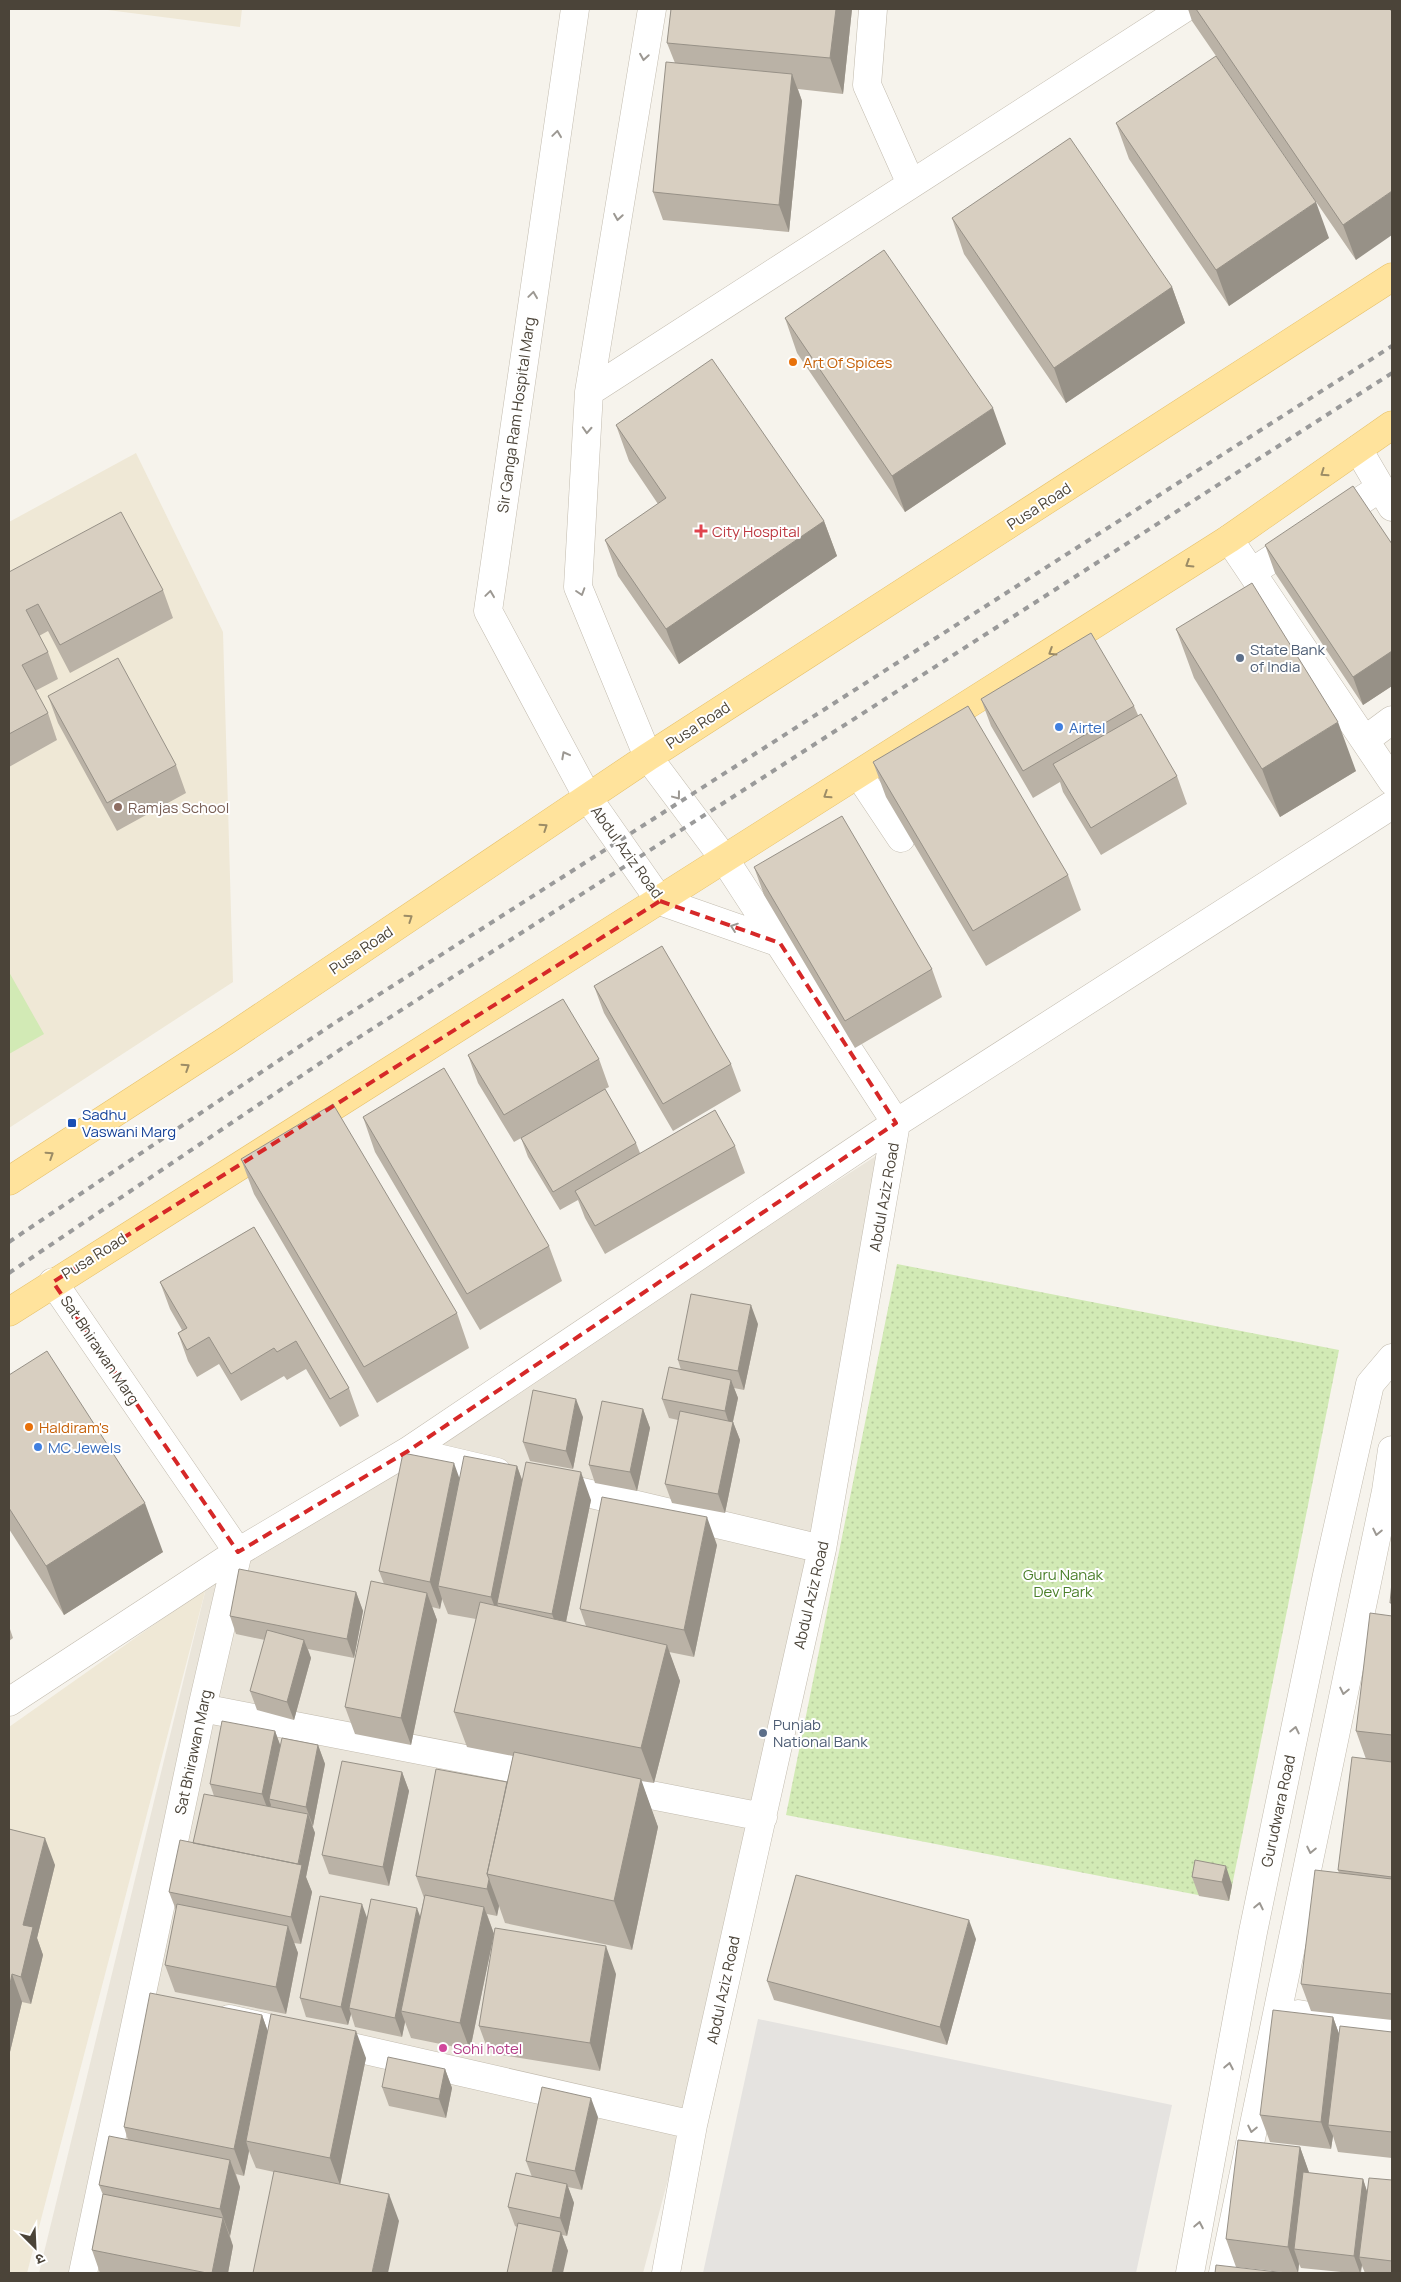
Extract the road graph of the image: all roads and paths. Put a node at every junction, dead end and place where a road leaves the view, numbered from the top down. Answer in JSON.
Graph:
{"nodes":[{"id":1,"x":575,"y":9,"type":"edge"},
{"id":2,"x":652,"y":9,"type":"edge"},
{"id":3,"x":873,"y":9,"type":"edge"},
{"id":4,"x":1179,"y":10,"type":"edge"},
{"id":5,"x":911,"y":184,"type":"junction"},
{"id":6,"x":1392,"y":277,"type":"edge"},
{"id":7,"x":589,"y":392,"type":"junction"},
{"id":8,"x":1392,"y":425,"type":"edge"},
{"id":9,"x":1358,"y":449,"type":"junction"},
{"id":10,"x":1386,"y":497,"type":"edge"},
{"id":11,"x":1229,"y":539,"type":"junction"},
{"id":12,"x":1252,"y":572,"type":"junction"},
{"id":13,"x":1392,"y":720,"type":"edge"},
{"id":14,"x":1365,"y":740,"type":"junction"},
{"id":15,"x":648,"y":758,"type":"junction"},
{"id":16,"x":859,"y":775,"type":"junction"},
{"id":17,"x":1392,"y":781,"type":"edge"},
{"id":18,"x":588,"y":798,"type":"junction"},
{"id":19,"x":1392,"y":805,"type":"edge"},
{"id":20,"x":901,"y":838,"type":"edge"},
{"id":21,"x":726,"y":860,"type":"junction"},
{"id":22,"x":660,"y":901,"type":"junction"},
{"id":23,"x":780,"y":943,"type":"junction"},
{"id":24,"x":896,"y":1123,"type":"junction"},
{"id":25,"x":9,"y":1181,"type":"edge"},
{"id":26,"x":53,"y":1282,"type":"junction"},
{"id":27,"x":9,"y":1312,"type":"edge"},
{"id":28,"x":1392,"y":1358,"type":"edge"},
{"id":29,"x":1392,"y":1450,"type":"edge"},
{"id":30,"x":408,"y":1451,"type":"junction"},
{"id":31,"x":1348,"y":1483,"type":"junction"},
{"id":32,"x":1389,"y":1491,"type":"edge"},
{"id":33,"x":822,"y":1549,"type":"junction"},
{"id":34,"x":238,"y":1552,"type":"junction"},
{"id":35,"x":9,"y":1702,"type":"edge"},
{"id":36,"x":202,"y":1708,"type":"junction"},
{"id":37,"x":1328,"y":1768,"type":"junction"},
{"id":38,"x":1356,"y":1772,"type":"edge"},
{"id":39,"x":763,"y":1817,"type":"junction"},
{"id":40,"x":1277,"y":2010,"type":"junction"},
{"id":41,"x":200,"y":2013,"type":"edge"},
{"id":42,"x":1392,"y":2030,"type":"edge"},
{"id":43,"x":693,"y":2125,"type":"junction"},
{"id":44,"x":83,"y":2273,"type":"edge"},
{"id":45,"x":666,"y":2273,"type":"edge"},
{"id":46,"x":1190,"y":2273,"type":"edge"},
{"id":47,"x":1226,"y":2273,"type":"edge"}],
"edges":[{"from":18,"to":1,"type":"street","name":"Sir Ganga Ram Hospital Marg","one_way":true},
{"from":2,"to":7,"type":"street","one_way":true},
{"from":3,"to":5,"type":"street"},
{"from":4,"to":5,"type":"street"},
{"from":5,"to":7,"type":"street"},
{"from":6,"to":15,"type":"main road","name":"Pusa Road"},
{"from":7,"to":15,"type":"street","one_way":true},
{"from":8,"to":9,"type":"main road","name":"Pusa Road"},
{"from":9,"to":10,"type":"street"},
{"from":9,"to":11,"type":"main road","name":"Pusa Road","one_way":true},
{"from":10,"to":12,"type":"street"},
{"from":11,"to":12,"type":"street"},
{"from":11,"to":16,"type":"main road","name":"Pusa Road","one_way":true},
{"from":12,"to":14,"type":"street"},
{"from":13,"to":14,"type":"street"},
{"from":14,"to":17,"type":"street"},
{"from":15,"to":18,"type":"main road","name":"Pusa Road"},
{"from":15,"to":21,"type":"street","name":"Abdul Aziz Road","one_way":true},
{"from":16,"to":20,"type":"street"},
{"from":16,"to":21,"type":"main road","name":"Pusa Road","one_way":true},
{"from":18,"to":22,"type":"street","name":"Abdul Aziz Road"},
{"from":25,"to":18,"type":"main road","name":"Pusa Road","one_way":true},
{"from":19,"to":24,"type":"street"},
{"from":21,"to":22,"type":"main road","name":"Pusa Road"},
{"from":21,"to":23,"type":"street","name":"Abdul Aziz Road"},
{"from":23,"to":22,"type":"street","name":"Abdul Aziz Road","one_way":true},
{"from":22,"to":26,"type":"main road","name":"Pusa Road"},
{"from":23,"to":24,"type":"street","name":"Abdul Aziz Road"},
{"from":24,"to":30,"type":"street"},
{"from":24,"to":33,"type":"street","name":"Abdul Aziz Road"},
{"from":26,"to":27,"type":"main road","name":"Pusa Road"},
{"from":26,"to":34,"type":"street","name":"Sat Bhirawan Marg"},
{"from":28,"to":31,"type":"street","name":"Gurudwara Road"},
{"from":29,"to":32,"type":"street"},
{"from":30,"to":33,"type":"street"},
{"from":30,"to":34,"type":"street"},
{"from":31,"to":32,"type":"street"},
{"from":46,"to":31,"type":"street","name":"Gurudwara Road","one_way":true},
{"from":32,"to":37,"type":"street","one_way":true},
{"from":33,"to":39,"type":"street","name":"Abdul Aziz Road"},
{"from":34,"to":35,"type":"street"},
{"from":34,"to":36,"type":"street","name":"Sat Bhirawan Marg"},
{"from":36,"to":39,"type":"street"},
{"from":36,"to":44,"type":"street","name":"Sat Bhirawan Marg"},
{"from":37,"to":38,"type":"street"},
{"from":37,"to":40,"type":"street","one_way":true},
{"from":39,"to":43,"type":"street","name":"Abdul Aziz Road"},
{"from":40,"to":42,"type":"street"},
{"from":40,"to":47,"type":"street","one_way":true},
{"from":41,"to":43,"type":"street"},
{"from":43,"to":45,"type":"street","name":"Abdul Aziz Road"}]}
